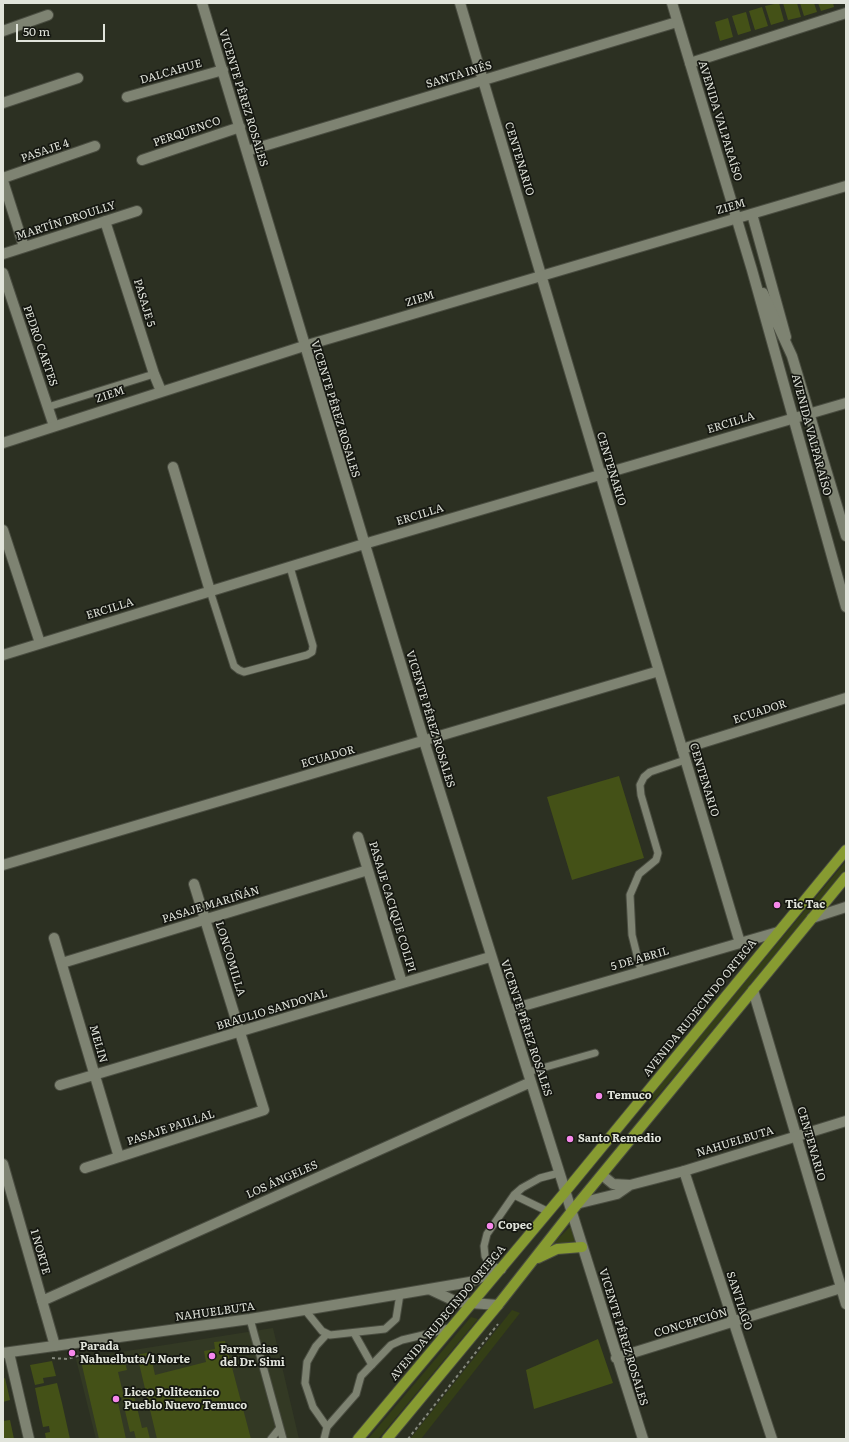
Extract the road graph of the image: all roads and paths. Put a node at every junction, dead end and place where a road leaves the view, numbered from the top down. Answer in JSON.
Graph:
{"nodes":[{"id":1,"x":202,"y":3,"type":"edge"},
{"id":2,"x":460,"y":3,"type":"edge"},
{"id":3,"x":672,"y":3,"type":"edge"},
{"id":4,"x":846,"y":13,"type":"edge"},
{"id":5,"x":48,"y":15,"type":"dead end"},
{"id":6,"x":677,"y":22,"type":"junction"},
{"id":7,"x":3,"y":31,"type":"edge"},
{"id":8,"x":690,"y":63,"type":"junction"},
{"id":9,"x":222,"y":70,"type":"junction"},
{"id":10,"x":78,"y":78,"type":"dead end"},
{"id":11,"x":483,"y":81,"type":"junction"},
{"id":12,"x":127,"y":97,"type":"dead end"},
{"id":13,"x":3,"y":103,"type":"edge"},
{"id":14,"x":240,"y":127,"type":"junction"},
{"id":15,"x":95,"y":146,"type":"dead end"},
{"id":16,"x":247,"y":151,"type":"junction"},
{"id":17,"x":142,"y":160,"type":"dead end"},
{"id":18,"x":3,"y":178,"type":"edge"},
{"id":19,"x":3,"y":181,"type":"edge"},
{"id":20,"x":846,"y":186,"type":"edge"},
{"id":21,"x":137,"y":211,"type":"dead end"},
{"id":22,"x":752,"y":214,"type":"junction"},
{"id":23,"x":736,"y":218,"type":"junction"},
{"id":24,"x":105,"y":221,"type":"junction"},
{"id":25,"x":24,"y":247,"type":"junction"},
{"id":26,"x":3,"y":254,"type":"edge"},
{"id":27,"x":752,"y":270,"type":"junction"},
{"id":28,"x":3,"y":273,"type":"edge"},
{"id":29,"x":541,"y":275,"type":"junction"},
{"id":30,"x":304,"y":346,"type":"junction"},
{"id":31,"x":792,"y":356,"type":"junction"},
{"id":32,"x":154,"y":374,"type":"junction"},
{"id":33,"x":161,"y":391,"type":"junction"},
{"id":34,"x":846,"y":403,"type":"edge"},
{"id":35,"x":48,"y":407,"type":"junction"},
{"id":36,"x":810,"y":414,"type":"junction"},
{"id":37,"x":794,"y":417,"type":"junction"},
{"id":38,"x":54,"y":426,"type":"junction"},
{"id":39,"x":3,"y":443,"type":"edge"},
{"id":40,"x":173,"y":467,"type":"dead end"},
{"id":41,"x":600,"y":474,"type":"junction"},
{"id":42,"x":3,"y":530,"type":"edge"},
{"id":43,"x":846,"y":536,"type":"edge"},
{"id":44,"x":364,"y":544,"type":"junction"},
{"id":45,"x":290,"y":567,"type":"junction"},
{"id":46,"x":210,"y":591,"type":"junction"},
{"id":47,"x":846,"y":607,"type":"edge"},
{"id":48,"x":40,"y":643,"type":"junction"},
{"id":49,"x":3,"y":655,"type":"edge"},
{"id":50,"x":659,"y":672,"type":"junction"},
{"id":51,"x":846,"y":698,"type":"edge"},
{"id":52,"x":424,"y":741,"type":"junction"},
{"id":53,"x":682,"y":750,"type":"junction"},
{"id":54,"x":685,"y":760,"type":"junction"},
{"id":55,"x":358,"y":837,"type":"dead end"},
{"id":56,"x":846,"y":850,"type":"edge"},
{"id":57,"x":3,"y":865,"type":"edge"},
{"id":58,"x":368,"y":870,"type":"junction"},
{"id":59,"x":846,"y":877,"type":"edge"},
{"id":60,"x":194,"y":884,"type":"dead end"},
{"id":61,"x":846,"y":907,"type":"edge"},
{"id":62,"x":812,"y":918,"type":"junction"},
{"id":63,"x":205,"y":919,"type":"junction"},
{"id":64,"x":778,"y":932,"type":"junction"},
{"id":65,"x":54,"y":938,"type":"dead end"},
{"id":66,"x":740,"y":943,"type":"junction"},
{"id":67,"x":490,"y":957,"type":"junction"},
{"id":68,"x":62,"y":963,"type":"junction"},
{"id":69,"x":641,"y":971,"type":"junction"},
{"id":70,"x":402,"y":983,"type":"junction"},
{"id":71,"x":753,"y":990,"type":"junction"},
{"id":72,"x":509,"y":1010,"type":"junction"},
{"id":73,"x":240,"y":1032,"type":"junction"},
{"id":74,"x":595,"y":1053,"type":"dead end"},
{"id":75,"x":95,"y":1075,"type":"junction"},
{"id":76,"x":530,"y":1077,"type":"junction"},
{"id":77,"x":60,"y":1085,"type":"dead end"},
{"id":78,"x":264,"y":1110,"type":"joint"},
{"id":79,"x":846,"y":1121,"type":"edge"},
{"id":80,"x":796,"y":1136,"type":"junction"},
{"id":81,"x":119,"y":1157,"type":"junction"},
{"id":82,"x":3,"y":1164,"type":"edge"},
{"id":83,"x":85,"y":1168,"type":"dead end"},
{"id":84,"x":684,"y":1171,"type":"junction"},
{"id":85,"x":559,"y":1173,"type":"junction"},
{"id":86,"x":602,"y":1175,"type":"junction"},
{"id":87,"x":630,"y":1185,"type":"junction"},
{"id":88,"x":565,"y":1192,"type":"junction"},
{"id":89,"x":514,"y":1195,"type":"junction"},
{"id":90,"x":580,"y":1203,"type":"junction"},
{"id":91,"x":549,"y":1212,"type":"junction"},
{"id":92,"x":572,"y":1212,"type":"junction"},
{"id":93,"x":582,"y":1247,"type":"junction"},
{"id":94,"x":533,"y":1261,"type":"junction"},
{"id":95,"x":500,"y":1270,"type":"junction"},
{"id":96,"x":841,"y":1288,"type":"junction"},
{"id":97,"x":429,"y":1289,"type":"junction"},
{"id":98,"x":400,"y":1294,"type":"junction"},
{"id":99,"x":42,"y":1301,"type":"junction"},
{"id":100,"x":472,"y":1303,"type":"junction"},
{"id":101,"x":846,"y":1304,"type":"edge"},
{"id":102,"x":498,"y":1305,"type":"junction"},
{"id":103,"x":304,"y":1310,"type":"junction"},
{"id":104,"x":250,"y":1319,"type":"junction"},
{"id":105,"x":502,"y":1319,"type":"dead end"},
{"id":106,"x":733,"y":1322,"type":"junction"},
{"id":107,"x":453,"y":1326,"type":"junction"},
{"id":108,"x":354,"y":1333,"type":"junction"},
{"id":109,"x":326,"y":1334,"type":"junction"},
{"id":110,"x":55,"y":1346,"type":"junction"},
{"id":111,"x":6,"y":1353,"type":"edge"},
{"id":112,"x":616,"y":1358,"type":"junction"},
{"id":113,"x":372,"y":1365,"type":"junction"},
{"id":114,"x":327,"y":1427,"type":"junction"},
{"id":115,"x":279,"y":1429,"type":"junction"},
{"id":116,"x":28,"y":1439,"type":"edge"},
{"id":117,"x":271,"y":1439,"type":"edge"},
{"id":118,"x":282,"y":1439,"type":"edge"},
{"id":119,"x":324,"y":1439,"type":"edge"},
{"id":120,"x":358,"y":1439,"type":"edge"},
{"id":121,"x":387,"y":1439,"type":"edge"},
{"id":122,"x":408,"y":1439,"type":"edge"},
{"id":123,"x":643,"y":1439,"type":"edge"},
{"id":124,"x":772,"y":1439,"type":"edge"}],
"edges":[{"from":1,"to":9,"type":"street","name":"VICENTE PÉREZ ROSALES"},
{"from":2,"to":11,"type":"street","name":"CENTENARIO"},
{"from":3,"to":6,"type":"street","name":"AVENIDA VALPARAÍSO"},
{"from":4,"to":8,"type":"street"},
{"from":5,"to":7,"type":"street"},
{"from":6,"to":8,"type":"street","name":"AVENIDA VALPARAÍSO"},
{"from":6,"to":11,"type":"street","name":"SANTA INÉS"},
{"from":8,"to":23,"type":"street","name":"AVENIDA VALPARAÍSO"},
{"from":9,"to":12,"type":"street","name":"DALCAHUE"},
{"from":9,"to":14,"type":"street","name":"VICENTE PÉREZ ROSALES"},
{"from":10,"to":13,"type":"street"},
{"from":11,"to":16,"type":"street","name":"SANTA INÉS"},
{"from":11,"to":29,"type":"street","name":"CENTENARIO"},
{"from":14,"to":16,"type":"street","name":"VICENTE PÉREZ ROSALES"},
{"from":14,"to":17,"type":"street","name":"PERQUENCO"},
{"from":15,"to":18,"type":"street","name":"PASAJE 4"},
{"from":16,"to":30,"type":"street","name":"VICENTE PÉREZ ROSALES"},
{"from":19,"to":25,"type":"street"},
{"from":20,"to":22,"type":"street","name":"ZIEM"},
{"from":21,"to":24,"type":"street","name":"MARTÍN DROULLY"},
{"from":22,"to":23,"type":"street","name":"ZIEM"},
{"from":22,"to":31,"type":"street","name":"AVENIDA VALPARAÍSO"},
{"from":23,"to":27,"type":"street","name":"AVENIDA VALPARAÍSO"},
{"from":23,"to":29,"type":"street","name":"ZIEM"},
{"from":24,"to":25,"type":"street","name":"MARTÍN DROULLY"},
{"from":24,"to":32,"type":"street","name":"PASAJE 5"},
{"from":25,"to":26,"type":"street","name":"MARTÍN DROULLY"},
{"from":27,"to":31,"type":"street","name":"AVENIDA VALPARAÍSO"},
{"from":27,"to":37,"type":"street","name":"AVENIDA VALPARAÍSO"},
{"from":28,"to":35,"type":"street","name":"PEDRO CARTES"},
{"from":29,"to":30,"type":"street","name":"ZIEM"},
{"from":29,"to":41,"type":"street","name":"CENTENARIO"},
{"from":30,"to":33,"type":"street","name":"ZIEM"},
{"from":30,"to":44,"type":"street","name":"VICENTE PÉREZ ROSALES"},
{"from":31,"to":36,"type":"street","name":"AVENIDA VALPARAÍSO"},
{"from":32,"to":33,"type":"street","name":"PASAJE 5"},
{"from":32,"to":35,"type":"lane"},
{"from":33,"to":38,"type":"street","name":"ZIEM"},
{"from":34,"to":36,"type":"street","name":"ERCILLA"},
{"from":35,"to":38,"type":"street","name":"PEDRO CARTES"},
{"from":36,"to":37,"type":"street","name":"ERCILLA"},
{"from":36,"to":43,"type":"street","name":"AVENIDA VALPARAÍSO"},
{"from":37,"to":41,"type":"street","name":"ERCILLA"},
{"from":37,"to":47,"type":"street","name":"AVENIDA VALPARAÍSO"},
{"from":38,"to":39,"type":"street","name":"ZIEM"},
{"from":40,"to":46,"type":"street"},
{"from":41,"to":44,"type":"street","name":"ERCILLA"},
{"from":41,"to":50,"type":"street","name":"CENTENARIO"},
{"from":42,"to":48,"type":"street"},
{"from":44,"to":45,"type":"street","name":"ERCILLA"},
{"from":44,"to":52,"type":"street","name":"VICENTE PÉREZ ROSALES"},
{"from":45,"to":46,"type":"street","name":"ERCILLA"},
{"from":45,"to":46,"type":"lane"},
{"from":46,"to":48,"type":"street","name":"ERCILLA"},
{"from":48,"to":49,"type":"street","name":"ERCILLA"},
{"from":50,"to":52,"type":"street","name":"ECUADOR"},
{"from":50,"to":53,"type":"street","name":"CENTENARIO"},
{"from":51,"to":53,"type":"street","name":"ECUADOR"},
{"from":52,"to":57,"type":"street","name":"ECUADOR"},
{"from":52,"to":67,"type":"street","name":"VICENTE PÉREZ ROSALES"},
{"from":53,"to":54,"type":"street","name":"CENTENARIO"},
{"from":54,"to":66,"type":"street","name":"CENTENARIO"},
{"from":54,"to":69,"type":"lane"},
{"from":55,"to":58,"type":"street","name":"PASAJE CACIQUE COLIPI"},
{"from":56,"to":64,"type":"main road","name":"AVENIDA RUDECINDO ORTEGA"},
{"from":58,"to":63,"type":"street","name":"PASAJE MARIÑÁN"},
{"from":58,"to":70,"type":"street","name":"PASAJE CACIQUE COLIPI"},
{"from":59,"to":62,"type":"main road"},
{"from":60,"to":63,"type":"street","name":"LONCOMILLA"},
{"from":61,"to":62,"type":"street"},
{"from":62,"to":71,"type":"main road"},
{"from":63,"to":68,"type":"street","name":"PASAJE MARIÑÁN"},
{"from":63,"to":73,"type":"street","name":"LONCOMILLA"},
{"from":64,"to":66,"type":"street","name":"5 DE ABRIL"},
{"from":64,"to":88,"type":"main road","name":"AVENIDA RUDECINDO ORTEGA"},
{"from":65,"to":68,"type":"street","name":"MELIN"},
{"from":66,"to":69,"type":"street","name":"5 DE ABRIL"},
{"from":67,"to":70,"type":"street","name":"BRAULIO SANDOVAL"},
{"from":67,"to":72,"type":"street","name":"VICENTE PÉREZ ROSALES"},
{"from":68,"to":75,"type":"street","name":"MELIN"},
{"from":69,"to":72,"type":"street","name":"5 DE ABRIL"},
{"from":70,"to":73,"type":"street","name":"BRAULIO SANDOVAL"},
{"from":71,"to":80,"type":"street","name":"CENTENARIO"},
{"from":71,"to":86,"type":"main road"},
{"from":72,"to":76,"type":"street","name":"VICENTE PÉREZ ROSALES"},
{"from":73,"to":75,"type":"street","name":"BRAULIO SANDOVAL"},
{"from":73,"to":78,"type":"street","name":"LONCOMILLA"},
{"from":74,"to":76,"type":"lane"},
{"from":75,"to":77,"type":"street","name":"BRAULIO SANDOVAL"},
{"from":75,"to":81,"type":"street","name":"MELIN"},
{"from":76,"to":85,"type":"street","name":"VICENTE PÉREZ ROSALES"},
{"from":76,"to":99,"type":"street","name":"LOS ÁNGELES"},
{"from":78,"to":81,"type":"street","name":"PASAJE PAILLAL"},
{"from":79,"to":80,"type":"street","name":"NAHUELBUTA"},
{"from":80,"to":84,"type":"street","name":"NAHUELBUTA"},
{"from":80,"to":96,"type":"street","name":"CENTENARIO"},
{"from":81,"to":83,"type":"street","name":"PASAJE PAILLAL"},
{"from":82,"to":99,"type":"street","name":"1 NORTE"},
{"from":84,"to":87,"type":"street","name":"NAHUELBUTA"},
{"from":84,"to":106,"type":"street","name":"SANTIAGO"},
{"from":85,"to":88,"type":"street","name":"VICENTE PÉREZ ROSALES"},
{"from":85,"to":89,"type":"lane"},
{"from":86,"to":87,"type":"street","name":"NAHUELBUTA"},
{"from":86,"to":90,"type":"main road"},
{"from":87,"to":90,"type":"street","name":"NAHUELBUTA"},
{"from":88,"to":91,"type":"main road","name":"AVENIDA RUDECINDO ORTEGA"},
{"from":88,"to":92,"type":"street","name":"VICENTE PÉREZ ROSALES"},
{"from":89,"to":91,"type":"lane"},
{"from":89,"to":95,"type":"lane"},
{"from":90,"to":92,"type":"main road"},
{"from":91,"to":95,"type":"main road","name":"AVENIDA RUDECINDO ORTEGA"},
{"from":92,"to":93,"type":"street","name":"VICENTE PÉREZ ROSALES"},
{"from":92,"to":94,"type":"main road"},
{"from":93,"to":94,"type":"main road"},
{"from":93,"to":112,"type":"street","name":"VICENTE PÉREZ ROSALES"},
{"from":94,"to":102,"type":"main road"},
{"from":95,"to":97,"type":"street","name":"NAHUELBUTA"},
{"from":95,"to":100,"type":"main road","name":"AVENIDA RUDECINDO ORTEGA"},
{"from":96,"to":101,"type":"street","name":"CENTENARIO"},
{"from":96,"to":106,"type":"street","name":"CONCEPCIÓN"},
{"from":97,"to":98,"type":"street","name":"NAHUELBUTA"},
{"from":97,"to":100,"type":"street"},
{"from":98,"to":103,"type":"street","name":"NAHUELBUTA"},
{"from":98,"to":108,"type":"lane"},
{"from":99,"to":110,"type":"street","name":"1 NORTE"},
{"from":100,"to":102,"type":"street"},
{"from":100,"to":107,"type":"main road","name":"AVENIDA RUDECINDO ORTEGA"},
{"from":102,"to":121,"type":"main road"},
{"from":103,"to":104,"type":"street","name":"NAHUELBUTA"},
{"from":103,"to":109,"type":"lane"},
{"from":104,"to":110,"type":"street","name":"NAHUELBUTA"},
{"from":104,"to":115,"type":"lane"},
{"from":105,"to":122,"type":"path"},
{"from":106,"to":112,"type":"street","name":"CONCEPCIÓN"},
{"from":106,"to":124,"type":"street","name":"SANTIAGO"},
{"from":107,"to":113,"type":"lane"},
{"from":107,"to":120,"type":"main road","name":"AVENIDA RUDECINDO ORTEGA"},
{"from":108,"to":109,"type":"lane"},
{"from":108,"to":113,"type":"lane"},
{"from":109,"to":114,"type":"lane"},
{"from":110,"to":111,"type":"street","name":"NAHUELBUTA"},
{"from":111,"to":116,"type":"street"},
{"from":112,"to":123,"type":"street","name":"VICENTE PÉREZ ROSALES"},
{"from":113,"to":114,"type":"lane"},
{"from":114,"to":119,"type":"lane"},
{"from":115,"to":117,"type":"lane"},
{"from":115,"to":118,"type":"lane"}]}
